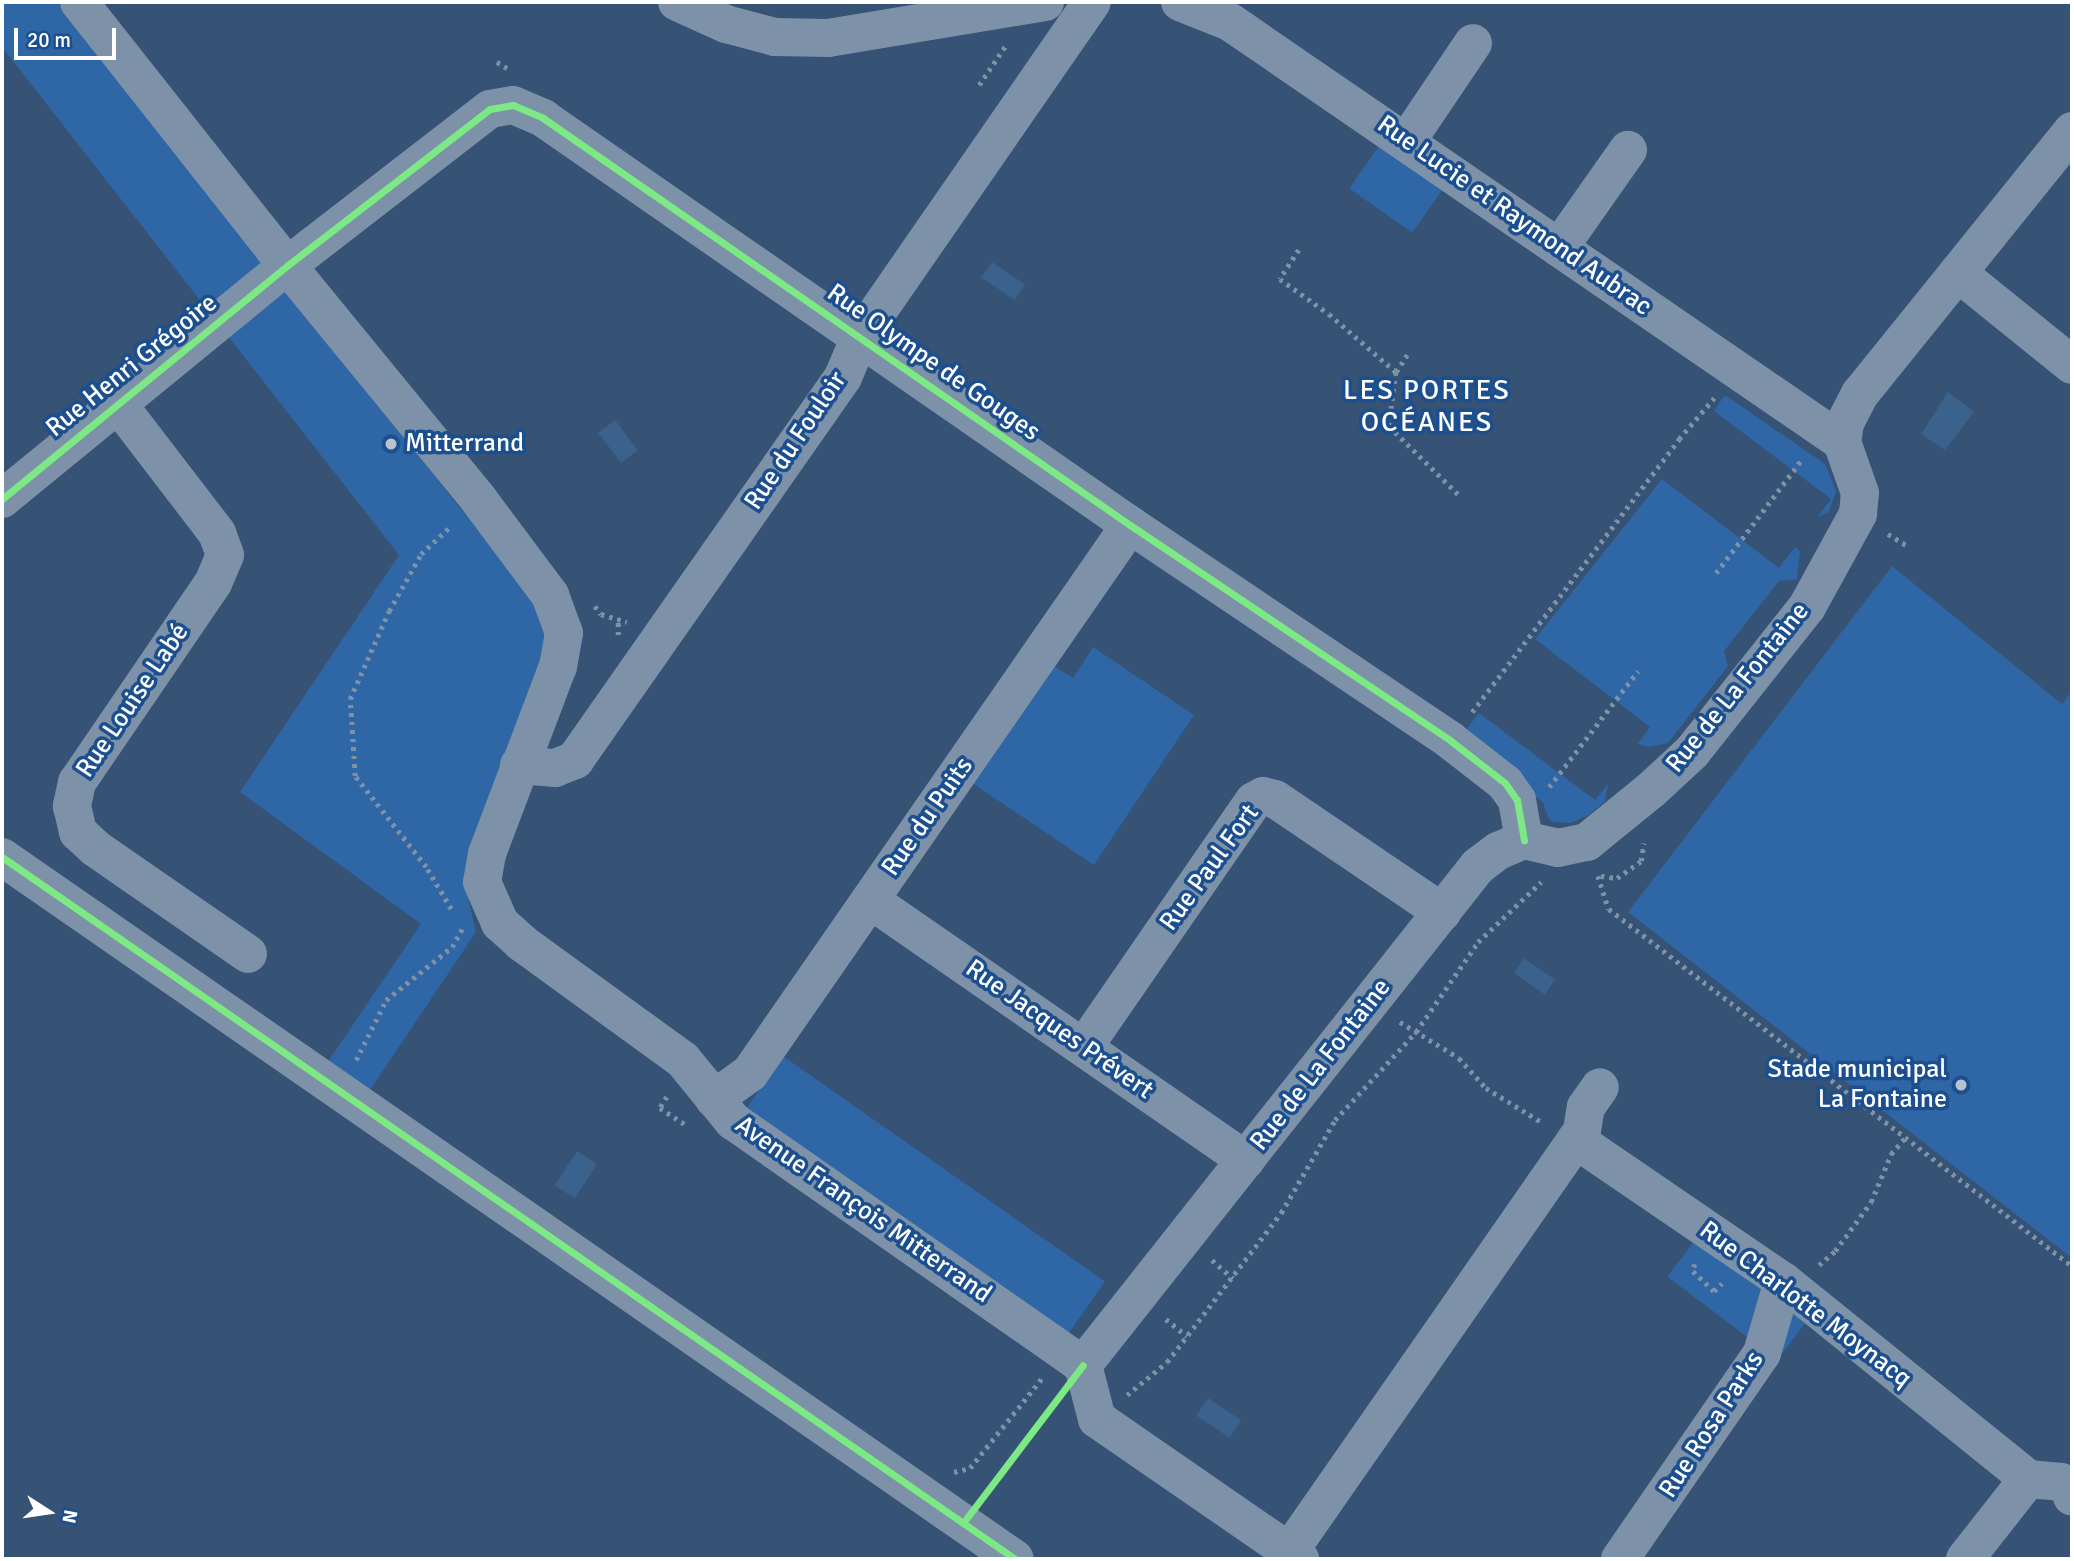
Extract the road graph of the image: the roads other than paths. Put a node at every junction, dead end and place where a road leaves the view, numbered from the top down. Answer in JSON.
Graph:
{"nodes":[{"id":1,"x":79,"y":2,"type":"edge"},
{"id":2,"x":677,"y":2,"type":"edge"},
{"id":3,"x":1045,"y":2,"type":"edge"},
{"id":4,"x":1093,"y":2,"type":"edge"},
{"id":5,"x":1180,"y":2,"type":"edge"},
{"id":6,"x":894,"y":15,"type":"edge"},
{"id":7,"x":1473,"y":43,"type":"dead end"},
{"id":8,"x":2072,"y":131,"type":"edge"},
{"id":9,"x":1407,"y":141,"type":"junction"},
{"id":10,"x":1628,"y":150,"type":"dead end"},
{"id":11,"x":1559,"y":248,"type":"junction"},
{"id":12,"x":288,"y":265,"type":"junction"},
{"id":13,"x":1958,"y":273,"type":"junction"},
{"id":14,"x":860,"y":337,"type":"junction"},
{"id":15,"x":2072,"y":365,"type":"edge"},
{"id":16,"x":118,"y":404,"type":"junction"},
{"id":17,"x":1842,"y":442,"type":"junction"},
{"id":18,"x":2,"y":499,"type":"edge"},
{"id":19,"x":1130,"y":525,"type":"junction"},
{"id":20,"x":519,"y":765,"type":"junction"},
{"id":21,"x":1524,"y":840,"type":"junction"},
{"id":22,"x":2,"y":857,"type":"edge"},
{"id":23,"x":870,"y":900,"type":"junction"},
{"id":24,"x":1442,"y":912,"type":"junction"},
{"id":25,"x":248,"y":954,"type":"dead end"},
{"id":26,"x":1084,"y":1047,"type":"junction"},
{"id":27,"x":1600,"y":1087,"type":"dead end"},
{"id":28,"x":714,"y":1099,"type":"junction"},
{"id":29,"x":1576,"y":1140,"type":"junction"},
{"id":30,"x":1246,"y":1160,"type":"junction"},
{"id":31,"x":1783,"y":1281,"type":"junction"},
{"id":32,"x":1073,"y":1358,"type":"junction"},
{"id":33,"x":2028,"y":1479,"type":"junction"},
{"id":34,"x":2072,"y":1497,"type":"edge"},
{"id":35,"x":1294,"y":1556,"type":"edge"},
{"id":36,"x":1015,"y":1559,"type":"edge"},
{"id":37,"x":1620,"y":1559,"type":"edge"},
{"id":38,"x":1965,"y":1559,"type":"edge"}],
"edges":[{"from":1,"to":12,"type":"street","name":"Avenue François Mitterrand"},
{"from":2,"to":6,"type":"street"},
{"from":3,"to":6,"type":"street"},
{"from":4,"to":14,"type":"street","name":"Rue du Fouloir"},
{"from":5,"to":9,"type":"street","name":"Rue Lucie et Raymond Aubrac"},
{"from":7,"to":9,"type":"street"},
{"from":8,"to":13,"type":"street"},
{"from":9,"to":11,"type":"street","name":"Rue Lucie et Raymond Aubrac"},
{"from":10,"to":11,"type":"street"},
{"from":11,"to":17,"type":"street","name":"Rue Lucie et Raymond Aubrac"},
{"from":12,"to":14,"type":"street","name":"Rue Olympe de Gouges"},
{"from":12,"to":16,"type":"street","name":"Rue Henri Grégoire"},
{"from":12,"to":20,"type":"street","name":"Avenue François Mitterrand"},
{"from":13,"to":15,"type":"street"},
{"from":13,"to":17,"type":"street"},
{"from":14,"to":19,"type":"street","name":"Rue Olympe de Gouges"},
{"from":14,"to":20,"type":"street","name":"Rue du Fouloir"},
{"from":16,"to":18,"type":"street","name":"Rue Henri Grégoire"},
{"from":16,"to":25,"type":"street","name":"Rue Louise Labé"},
{"from":17,"to":21,"type":"street","name":"Rue de La Fontaine"},
{"from":19,"to":21,"type":"street","name":"Rue Olympe de Gouges"},
{"from":19,"to":23,"type":"street","name":"Rue du Puits"},
{"from":20,"to":28,"type":"street","name":"Avenue François Mitterrand"},
{"from":21,"to":24,"type":"street","name":"Rue de La Fontaine"},
{"from":22,"to":36,"type":"street"},
{"from":23,"to":26,"type":"street","name":"Rue Jacques Prévert"},
{"from":23,"to":28,"type":"street","name":"Rue du Puits"},
{"from":24,"to":26,"type":"street","name":"Rue Paul Fort"},
{"from":24,"to":30,"type":"street","name":"Rue de La Fontaine"},
{"from":26,"to":30,"type":"street","name":"Rue Jacques Prévert"},
{"from":27,"to":29,"type":"street"},
{"from":28,"to":32,"type":"street","name":"Avenue François Mitterrand"},
{"from":29,"to":31,"type":"street","name":"Rue Charlotte Moynacq"},
{"from":29,"to":35,"type":"street"},
{"from":30,"to":32,"type":"street","name":"Rue de La Fontaine"},
{"from":31,"to":33,"type":"street","name":"Rue Charlotte Moynacq"},
{"from":31,"to":37,"type":"street","name":"Rue Rosa Parks"},
{"from":32,"to":35,"type":"street"},
{"from":33,"to":34,"type":"street"},
{"from":33,"to":38,"type":"street"}]}
